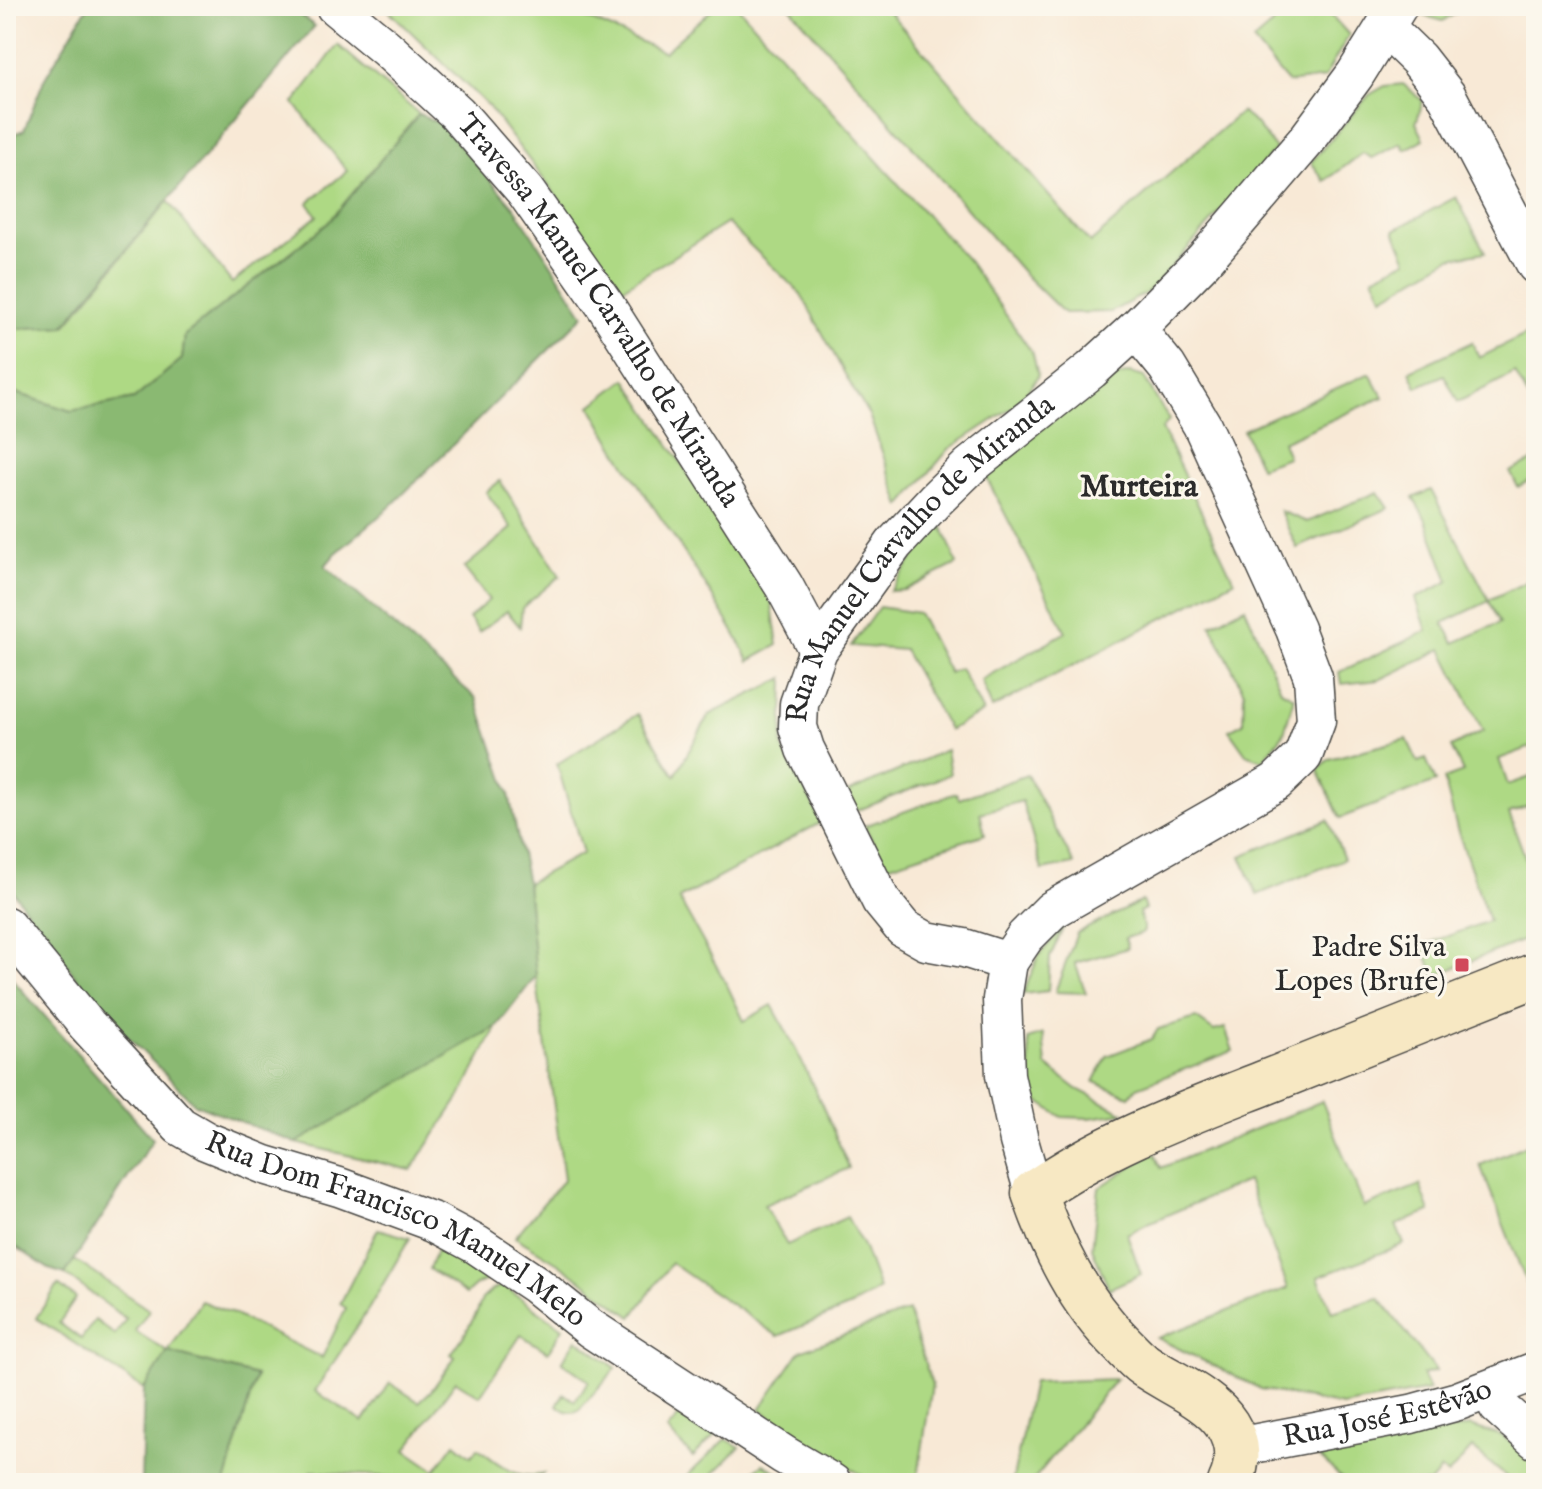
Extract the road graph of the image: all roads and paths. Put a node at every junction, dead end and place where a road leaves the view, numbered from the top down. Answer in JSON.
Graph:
{"nodes":[{"id":1,"x":335,"y":6,"type":"edge"},
{"id":2,"x":1392,"y":17,"type":"edge"},
{"id":3,"x":1536,"y":265,"type":"edge"},
{"id":4,"x":1136,"y":329,"type":"junction"},
{"id":5,"x":818,"y":650,"type":"junction"},
{"id":6,"x":6,"y":926,"type":"edge"},
{"id":7,"x":1008,"y":962,"type":"junction"},
{"id":8,"x":1536,"y":975,"type":"edge"},
{"id":9,"x":1034,"y":1193,"type":"junction"},
{"id":10,"x":1536,"y":1371,"type":"edge"},
{"id":11,"x":1490,"y":1390,"type":"junction"},
{"id":12,"x":1536,"y":1440,"type":"edge"},
{"id":13,"x":1233,"y":1465,"type":"edge"},
{"id":14,"x":832,"y":1483,"type":"edge"}],
"edges":[{"from":1,"to":5,"type":"street","name":"Travessa Manuel Carvalho de Miranda"},
{"from":2,"to":3,"type":"street"},
{"from":2,"to":4,"type":"street","name":"Rua Manuel Carvalho de Miranda"},
{"from":4,"to":5,"type":"street","name":"Rua Manuel Carvalho de Miranda"},
{"from":4,"to":7,"type":"street"},
{"from":5,"to":7,"type":"street","name":"Rua Manuel Carvalho de Miranda"},
{"from":6,"to":14,"type":"street","name":"Rua Dom Francisco Manuel Melo"},
{"from":7,"to":9,"type":"street"},
{"from":8,"to":9,"type":"street"},
{"from":9,"to":13,"type":"street"},
{"from":10,"to":11,"type":"street","name":"Rua José Estêvão"},
{"from":11,"to":12,"type":"street"},
{"from":11,"to":13,"type":"street","name":"Rua José Estêvão"}]}
